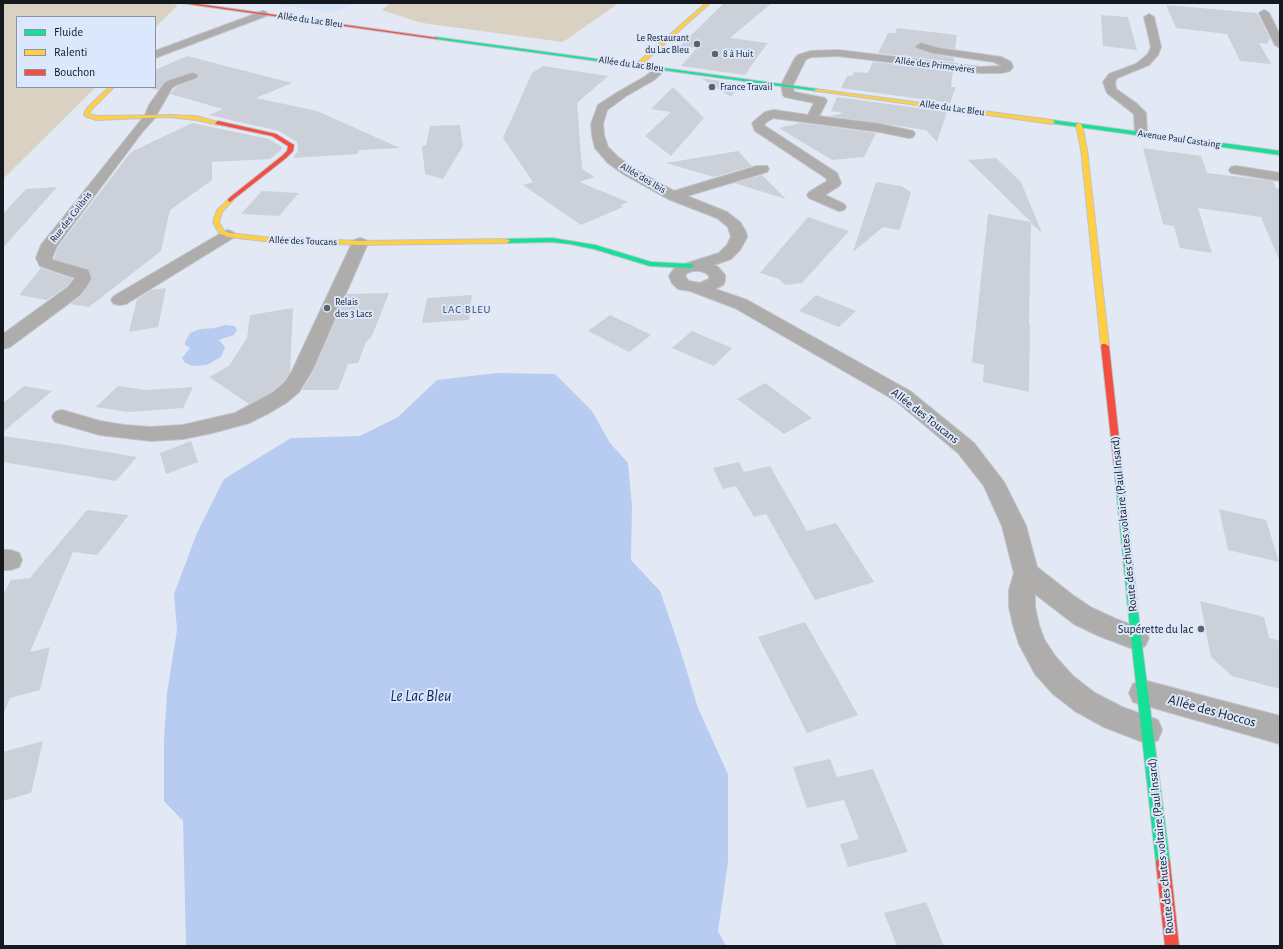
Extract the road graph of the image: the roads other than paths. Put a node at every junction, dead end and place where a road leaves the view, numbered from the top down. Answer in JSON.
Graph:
{"nodes":[{"id":1,"x":183,"y":3,"type":"edge"},
{"id":2,"x":708,"y":3,"type":"edge"},
{"id":3,"x":1264,"y":13,"type":"dead end"},
{"id":4,"x":263,"y":14,"type":"junction"},
{"id":5,"x":1149,"y":17,"type":"dead end"},
{"id":6,"x":1280,"y":45,"type":"edge"},
{"id":7,"x":921,"y":46,"type":"dead end"},
{"id":8,"x":156,"y":55,"type":"edge"},
{"id":9,"x":638,"y":65,"type":"junction"},
{"id":10,"x":661,"y":68,"type":"junction"},
{"id":11,"x":192,"y":76,"type":"dead end"},
{"id":12,"x":787,"y":85,"type":"junction"},
{"id":13,"x":111,"y":88,"type":"edge"},
{"id":14,"x":150,"y":116,"type":"junction"},
{"id":15,"x":812,"y":118,"type":"junction"},
{"id":16,"x":1079,"y":125,"type":"junction"},
{"id":17,"x":909,"y":134,"type":"dead end"},
{"id":18,"x":1141,"y":134,"type":"junction"},
{"id":19,"x":1280,"y":153,"type":"edge"},
{"id":20,"x":762,"y":170,"type":"dead end"},
{"id":21,"x":1236,"y":170,"type":"dead end"},
{"id":22,"x":1280,"y":177,"type":"edge"},
{"id":23,"x":673,"y":196,"type":"junction"},
{"id":24,"x":839,"y":207,"type":"dead end"},
{"id":25,"x":228,"y":235,"type":"junction"},
{"id":26,"x":360,"y":243,"type":"junction"},
{"id":27,"x":724,"y":256,"type":"junction"},
{"id":28,"x":650,"y":264,"type":"junction"},
{"id":29,"x":693,"y":266,"type":"junction"},
{"id":30,"x":716,"y":277,"type":"junction"},
{"id":31,"x":678,"y":279,"type":"junction"},
{"id":32,"x":696,"y":288,"type":"junction"},
{"id":33,"x":120,"y":300,"type":"dead end"},
{"id":34,"x":741,"y":304,"type":"junction"},
{"id":35,"x":3,"y":343,"type":"edge"},
{"id":36,"x":62,"y":417,"type":"dead end"},
{"id":37,"x":1026,"y":573,"type":"junction"},
{"id":38,"x":1136,"y":638,"type":"junction"},
{"id":39,"x":1143,"y":692,"type":"junction"},
{"id":40,"x":1148,"y":730,"type":"junction"},
{"id":41,"x":1280,"y":730,"type":"edge"},
{"id":42,"x":1172,"y":946,"type":"edge"}],
"edges":[{"from":1,"to":4,"type":"street","name":"Allée du Lac Bleu"},
{"from":2,"to":9,"type":"street"},
{"from":3,"to":6,"type":"street"},
{"from":4,"to":8,"type":"street"},
{"from":4,"to":9,"type":"street","name":"Allée du Lac Bleu"},
{"from":5,"to":18,"type":"street"},
{"from":7,"to":12,"type":"street","name":"Allée des Primevères"},
{"from":9,"to":10,"type":"street","name":"Allée du Lac Bleu"},
{"from":10,"to":12,"type":"street","name":"Allée du Lac Bleu"},
{"from":10,"to":23,"type":"street","name":"Allée des Ibis"},
{"from":11,"to":14,"type":"street"},
{"from":12,"to":15,"type":"street"},
{"from":12,"to":16,"type":"street","name":"Allée du Lac Bleu"},
{"from":13,"to":14,"type":"street"},
{"from":14,"to":25,"type":"street"},
{"from":14,"to":35,"type":"street","name":"Rue des Colibris"},
{"from":15,"to":17,"type":"street"},
{"from":15,"to":24,"type":"street"},
{"from":16,"to":18,"type":"street","name":"Avenue Paul Castaing"},
{"from":16,"to":38,"type":"street","name":"Route des chutes voltaire (Paul Insard)"},
{"from":18,"to":19,"type":"street","name":"Avenue Paul Castaing"},
{"from":20,"to":23,"type":"street"},
{"from":21,"to":22,"type":"street"},
{"from":23,"to":27,"type":"street","name":"Allée des Ibis"},
{"from":25,"to":26,"type":"street","name":"Allée des Toucans"},
{"from":25,"to":33,"type":"street"},
{"from":26,"to":28,"type":"street","name":"Allée des Toucans"},
{"from":26,"to":36,"type":"street"},
{"from":27,"to":29,"type":"street","name":"Allée des Ibis"},
{"from":27,"to":30,"type":"street","name":"Allée des Ibis"},
{"from":28,"to":29,"type":"street","name":"Allée des Toucans"},
{"from":28,"to":31,"type":"street","name":"Allée des Toucans"},
{"from":29,"to":30,"type":"street"},
{"from":29,"to":31,"type":"street"},
{"from":30,"to":32,"type":"street"},
{"from":30,"to":34,"type":"street","name":"Allée des Toucans"},
{"from":31,"to":32,"type":"street","name":"Allée des Toucans"},
{"from":32,"to":34,"type":"street","name":"Allée des Toucans"},
{"from":34,"to":37,"type":"street","name":"Allée des Toucans"},
{"from":37,"to":38,"type":"street"},
{"from":37,"to":40,"type":"street","name":"Allée des Toucans"},
{"from":38,"to":39,"type":"street","name":"Route des chutes voltaire (Paul Insard)"},
{"from":39,"to":40,"type":"street","name":"Route des chutes voltaire (Paul Insard)"},
{"from":39,"to":41,"type":"street","name":"Allée des Hoccos"},
{"from":40,"to":42,"type":"street","name":"Route des chutes voltaire (Paul Insard)"}]}
